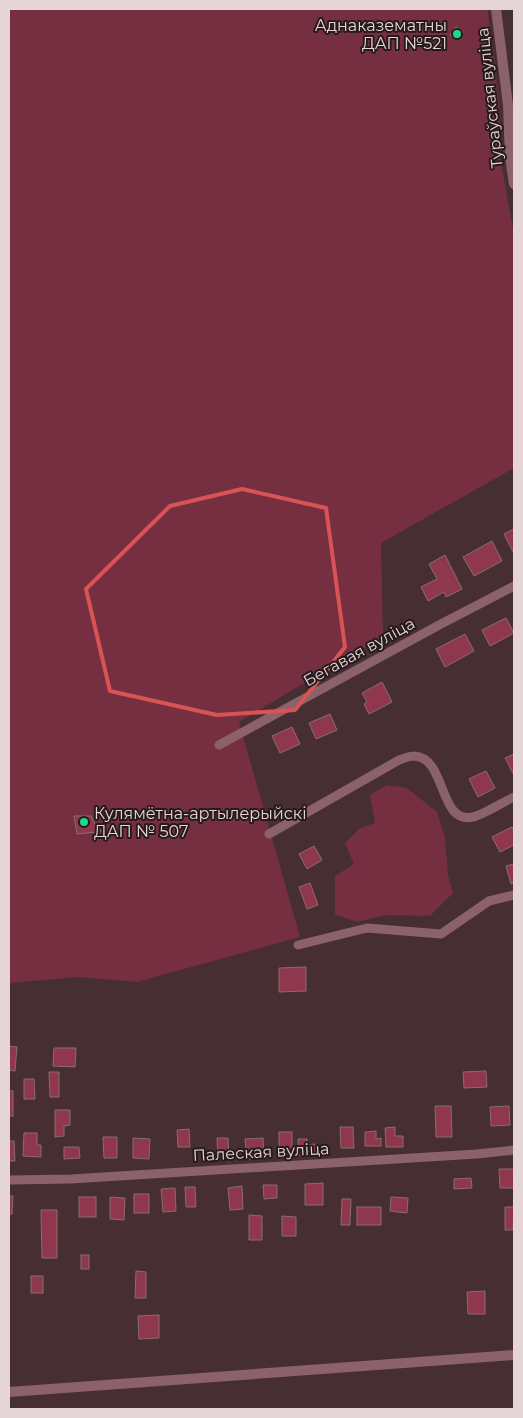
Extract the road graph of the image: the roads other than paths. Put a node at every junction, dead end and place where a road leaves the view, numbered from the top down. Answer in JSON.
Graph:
{"nodes":[{"id":1,"x":496,"y":9,"type":"edge"},
{"id":2,"x":514,"y":184,"type":"edge"},
{"id":3,"x":514,"y":586,"type":"edge"},
{"id":4,"x":218,"y":745,"type":"dead end"},
{"id":5,"x":514,"y":797,"type":"edge"},
{"id":6,"x":269,"y":834,"type":"dead end"},
{"id":7,"x":514,"y":895,"type":"edge"},
{"id":8,"x":298,"y":945,"type":"dead end"},
{"id":9,"x":514,"y":1150,"type":"edge"},
{"id":10,"x":9,"y":1180,"type":"edge"},
{"id":11,"x":514,"y":1354,"type":"edge"},
{"id":12,"x":9,"y":1392,"type":"edge"}],
"edges":[{"from":1,"to":2,"type":"street","name":"Тураўская вуліца"},
{"from":3,"to":4,"type":"street","name":"Бегавая вуліца"},
{"from":5,"to":6,"type":"street"},
{"from":7,"to":8,"type":"street"},
{"from":9,"to":10,"type":"street","name":"Палеская вуліца"},
{"from":11,"to":12,"type":"street"}]}
